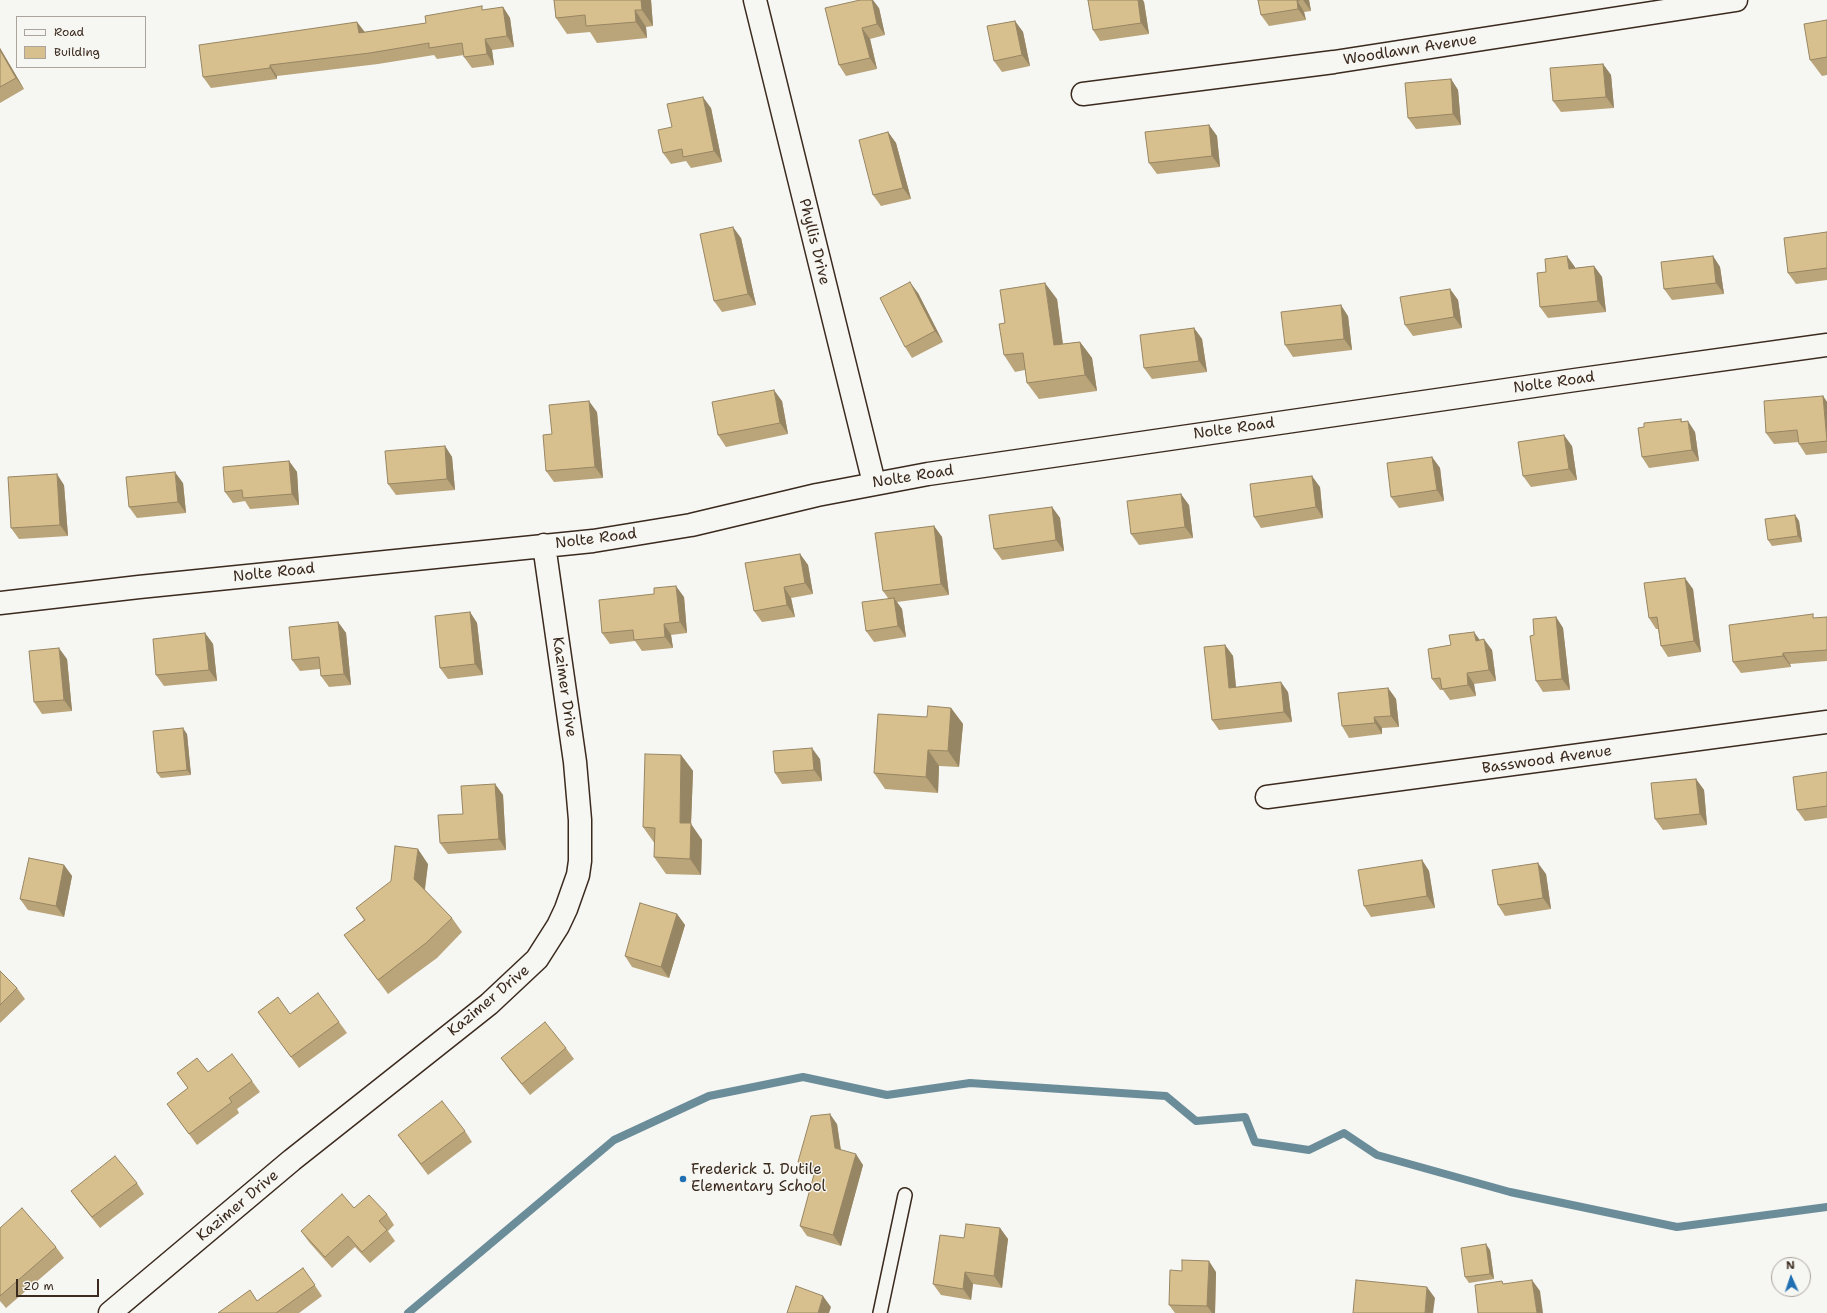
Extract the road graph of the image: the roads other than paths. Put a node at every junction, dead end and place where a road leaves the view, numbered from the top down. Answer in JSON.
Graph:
{"nodes":[{"id":1,"x":755,"y":0,"type":"edge"},
{"id":2,"x":1736,"y":0,"type":"edge"},
{"id":3,"x":1653,"y":6,"type":"edge"},
{"id":4,"x":1083,"y":94,"type":"dead end"},
{"id":5,"x":1827,"y":345,"type":"edge"},
{"id":6,"x":874,"y":483,"type":"junction"},
{"id":7,"x":544,"y":545,"type":"junction"},
{"id":8,"x":0,"y":603,"type":"edge"},
{"id":9,"x":1827,"y":722,"type":"edge"},
{"id":10,"x":1267,"y":797,"type":"dead end"},
{"id":11,"x":905,"y":1195,"type":"dead end"},
{"id":12,"x":110,"y":1313,"type":"edge"},
{"id":13,"x":880,"y":1313,"type":"edge"}],
"edges":[{"from":1,"to":6,"type":"street","name":"Phyllis Drive"},
{"from":2,"to":3,"type":"street","name":"Woodlawn Avenue"},
{"from":3,"to":4,"type":"street","name":"Woodlawn Avenue"},
{"from":5,"to":6,"type":"street","name":"Nolte Road"},
{"from":6,"to":7,"type":"street","name":"Nolte Road"},
{"from":7,"to":8,"type":"street","name":"Nolte Road"},
{"from":7,"to":12,"type":"street","name":"Kazimer Drive"},
{"from":9,"to":10,"type":"street","name":"Basswood Avenue"},
{"from":11,"to":13,"type":"lane"}]}
